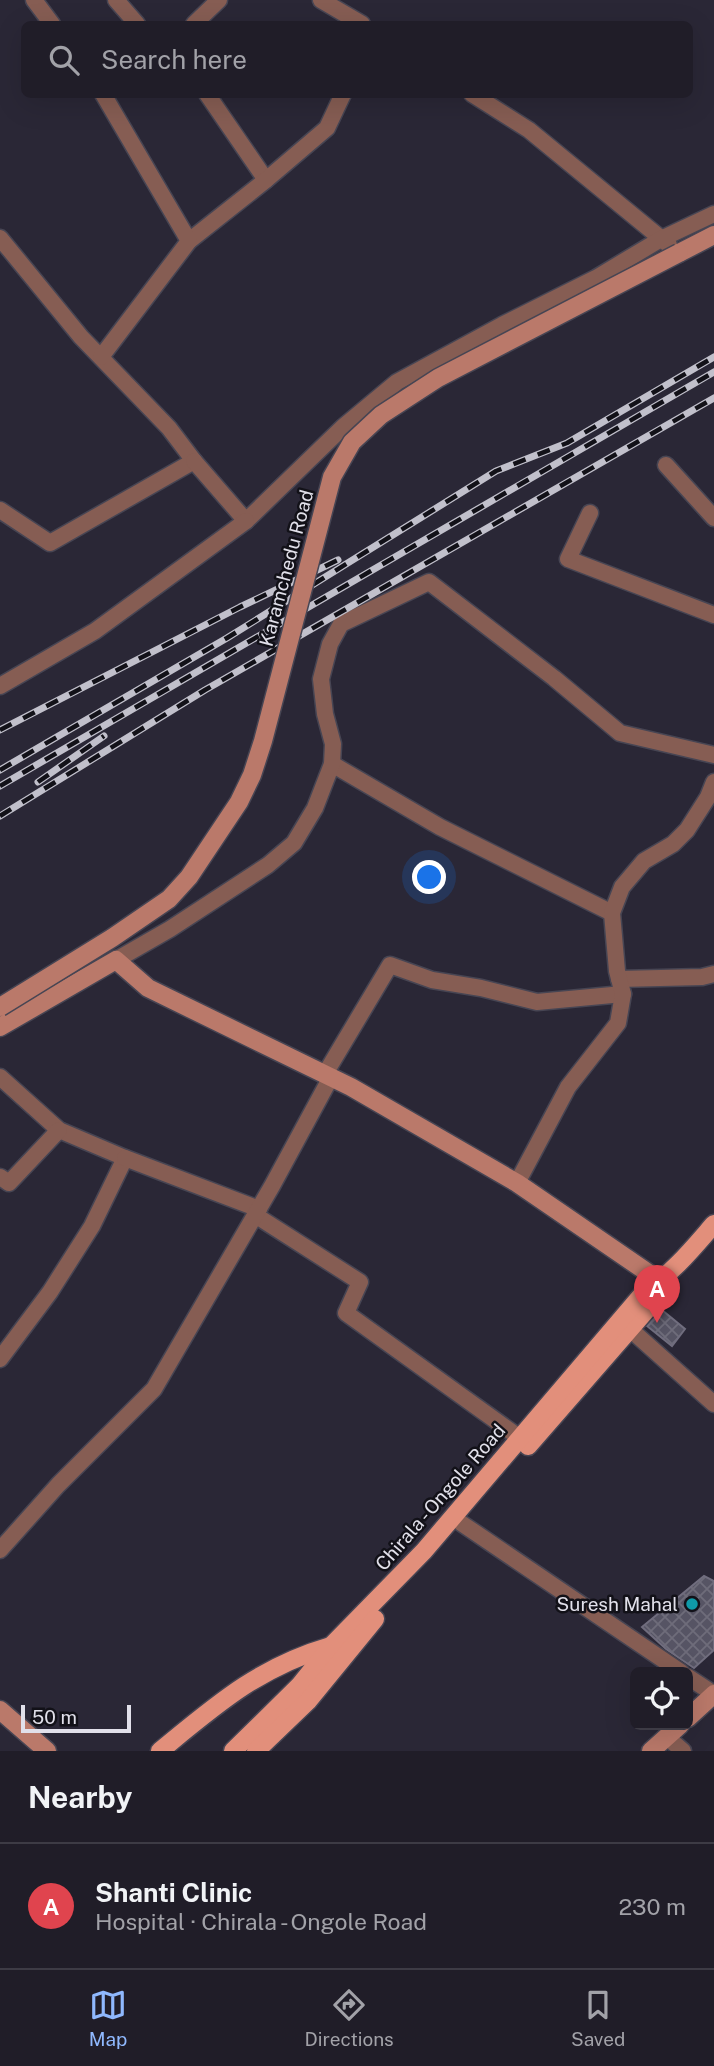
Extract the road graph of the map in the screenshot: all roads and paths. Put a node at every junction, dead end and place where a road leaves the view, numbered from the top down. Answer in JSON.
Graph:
{"nodes":[{"id":1,"x":34,"y":0,"type":"edge"},
{"id":2,"x":116,"y":0,"type":"edge"},
{"id":3,"x":219,"y":0,"type":"edge"},
{"id":4,"x":321,"y":0,"type":"edge"},
{"id":5,"x":50,"y":21,"type":"edge"},
{"id":6,"x":134,"y":21,"type":"edge"},
{"id":7,"x":197,"y":21,"type":"edge"},
{"id":8,"x":357,"y":21,"type":"edge"},
{"id":9,"x":105,"y":98,"type":"edge"},
{"id":10,"x":209,"y":98,"type":"edge"},
{"id":11,"x":342,"y":98,"type":"edge"},
{"id":12,"x":478,"y":98,"type":"edge"},
{"id":13,"x":266,"y":180,"type":"junction"},
{"id":14,"x":714,"y":214,"type":"edge"},
{"id":15,"x":714,"y":235,"type":"edge"},
{"id":16,"x":0,"y":238,"type":"edge"},
{"id":17,"x":661,"y":239,"type":"junction"},
{"id":18,"x":189,"y":241,"type":"junction"},
{"id":19,"x":679,"y":253,"type":"junction"},
{"id":20,"x":101,"y":357,"type":"junction"},
{"id":21,"x":194,"y":461,"type":"junction"},
{"id":22,"x":666,"y":465,"type":"dead end"},
{"id":23,"x":0,"y":510,"type":"edge"},
{"id":24,"x":590,"y":513,"type":"dead end"},
{"id":25,"x":714,"y":518,"type":"edge"},
{"id":26,"x":246,"y":522,"type":"junction"},
{"id":27,"x":714,"y":615,"type":"edge"},
{"id":28,"x":0,"y":686,"type":"edge"},
{"id":29,"x":714,"y":755,"type":"edge"},
{"id":30,"x":332,"y":764,"type":"junction"},
{"id":31,"x":714,"y":782,"type":"edge"},
{"id":32,"x":612,"y":913,"type":"junction"},
{"id":33,"x":116,"y":960,"type":"junction"},
{"id":34,"x":714,"y":974,"type":"edge"},
{"id":35,"x":621,"y":987,"type":"junction"},
{"id":36,"x":0,"y":1007,"type":"edge"},
{"id":37,"x":0,"y":1027,"type":"edge"},
{"id":38,"x":328,"y":1076,"type":"junction"},
{"id":39,"x":0,"y":1077,"type":"edge"},
{"id":40,"x":59,"y":1130,"type":"junction"},
{"id":41,"x":125,"y":1157,"type":"junction"},
{"id":42,"x":0,"y":1177,"type":"edge"},
{"id":43,"x":517,"y":1183,"type":"junction"},
{"id":44,"x":257,"y":1212,"type":"junction"},
{"id":45,"x":714,"y":1224,"type":"edge"},
{"id":46,"x":660,"y":1281,"type":"junction"},
{"id":47,"x":630,"y":1329,"type":"junction"},
{"id":48,"x":0,"y":1359,"type":"edge"},
{"id":49,"x":714,"y":1404,"type":"edge"},
{"id":50,"x":520,"y":1438,"type":"junction"},
{"id":51,"x":461,"y":1523,"type":"junction"},
{"id":52,"x":0,"y":1550,"type":"edge"},
{"id":53,"x":331,"y":1646,"type":"junction"},
{"id":54,"x":674,"y":1667,"type":"edge"},
{"id":55,"x":693,"y":1680,"type":"edge"},
{"id":56,"x":714,"y":1694,"type":"edge"},
{"id":57,"x":0,"y":1710,"type":"edge"},
{"id":58,"x":693,"y":1713,"type":"edge"},
{"id":59,"x":674,"y":1731,"type":"edge"},
{"id":60,"x":47,"y":1751,"type":"edge"},
{"id":61,"x":160,"y":1751,"type":"edge"},
{"id":62,"x":233,"y":1751,"type":"edge"},
{"id":63,"x":256,"y":1751,"type":"edge"},
{"id":64,"x":650,"y":1751,"type":"edge"},
{"id":65,"x":683,"y":1751,"type":"edge"}],
"edges":[{"from":1,"to":5,"type":"street"},
{"from":2,"to":6,"type":"street"},
{"from":3,"to":7,"type":"street"},
{"from":4,"to":8,"type":"street"},
{"from":9,"to":18,"type":"street"},
{"from":10,"to":13,"type":"street"},
{"from":11,"to":13,"type":"street"},
{"from":12,"to":17,"type":"street"},
{"from":13,"to":18,"type":"street"},
{"from":14,"to":17,"type":"street"},
{"from":15,"to":19,"type":"street","name":"Karamchedu Road"},
{"from":16,"to":20,"type":"street"},
{"from":17,"to":19,"type":"street"},
{"from":17,"to":26,"type":"street"},
{"from":18,"to":20,"type":"street"},
{"from":19,"to":36,"type":"street","name":"Karamchedu Road","bridge":true},
{"from":20,"to":21,"type":"street"},
{"from":21,"to":23,"type":"street"},
{"from":21,"to":26,"type":"street"},
{"from":22,"to":25,"type":"street"},
{"from":24,"to":27,"type":"street"},
{"from":26,"to":28,"type":"street"},
{"from":29,"to":30,"type":"street"},
{"from":30,"to":32,"type":"street"},
{"from":30,"to":33,"type":"street"},
{"from":31,"to":32,"type":"street"},
{"from":32,"to":35,"type":"street"},
{"from":33,"to":37,"type":"street"},
{"from":33,"to":38,"type":"street"},
{"from":34,"to":35,"type":"street"},
{"from":35,"to":38,"type":"street"},
{"from":35,"to":43,"type":"street"},
{"from":38,"to":43,"type":"street"},
{"from":38,"to":44,"type":"street"},
{"from":39,"to":40,"type":"street"},
{"from":40,"to":41,"type":"street"},
{"from":40,"to":42,"type":"street"},
{"from":41,"to":44,"type":"street"},
{"from":41,"to":48,"type":"street"},
{"from":43,"to":46,"type":"street"},
{"from":44,"to":50,"type":"street"},
{"from":44,"to":52,"type":"street"},
{"from":45,"to":46,"type":"main road","name":"Chirala - Ongole Road"},
{"from":46,"to":47,"type":"main road"},
{"from":46,"to":50,"type":"main road","name":"Chirala - Ongole Road"},
{"from":47,"to":49,"type":"street"},
{"from":47,"to":51,"type":"main road"},
{"from":50,"to":53,"type":"main road","name":"Chirala - Ongole Road"},
{"from":51,"to":54,"type":"street"},
{"from":51,"to":63,"type":"main road"},
{"from":53,"to":61,"type":"main road","name":"Chirala - Ongole Road"},
{"from":53,"to":62,"type":"main road"},
{"from":55,"to":56,"type":"street"},
{"from":56,"to":58,"type":"street"},
{"from":57,"to":60,"type":"street"},
{"from":59,"to":64,"type":"street"},
{"from":59,"to":65,"type":"street"}]}
